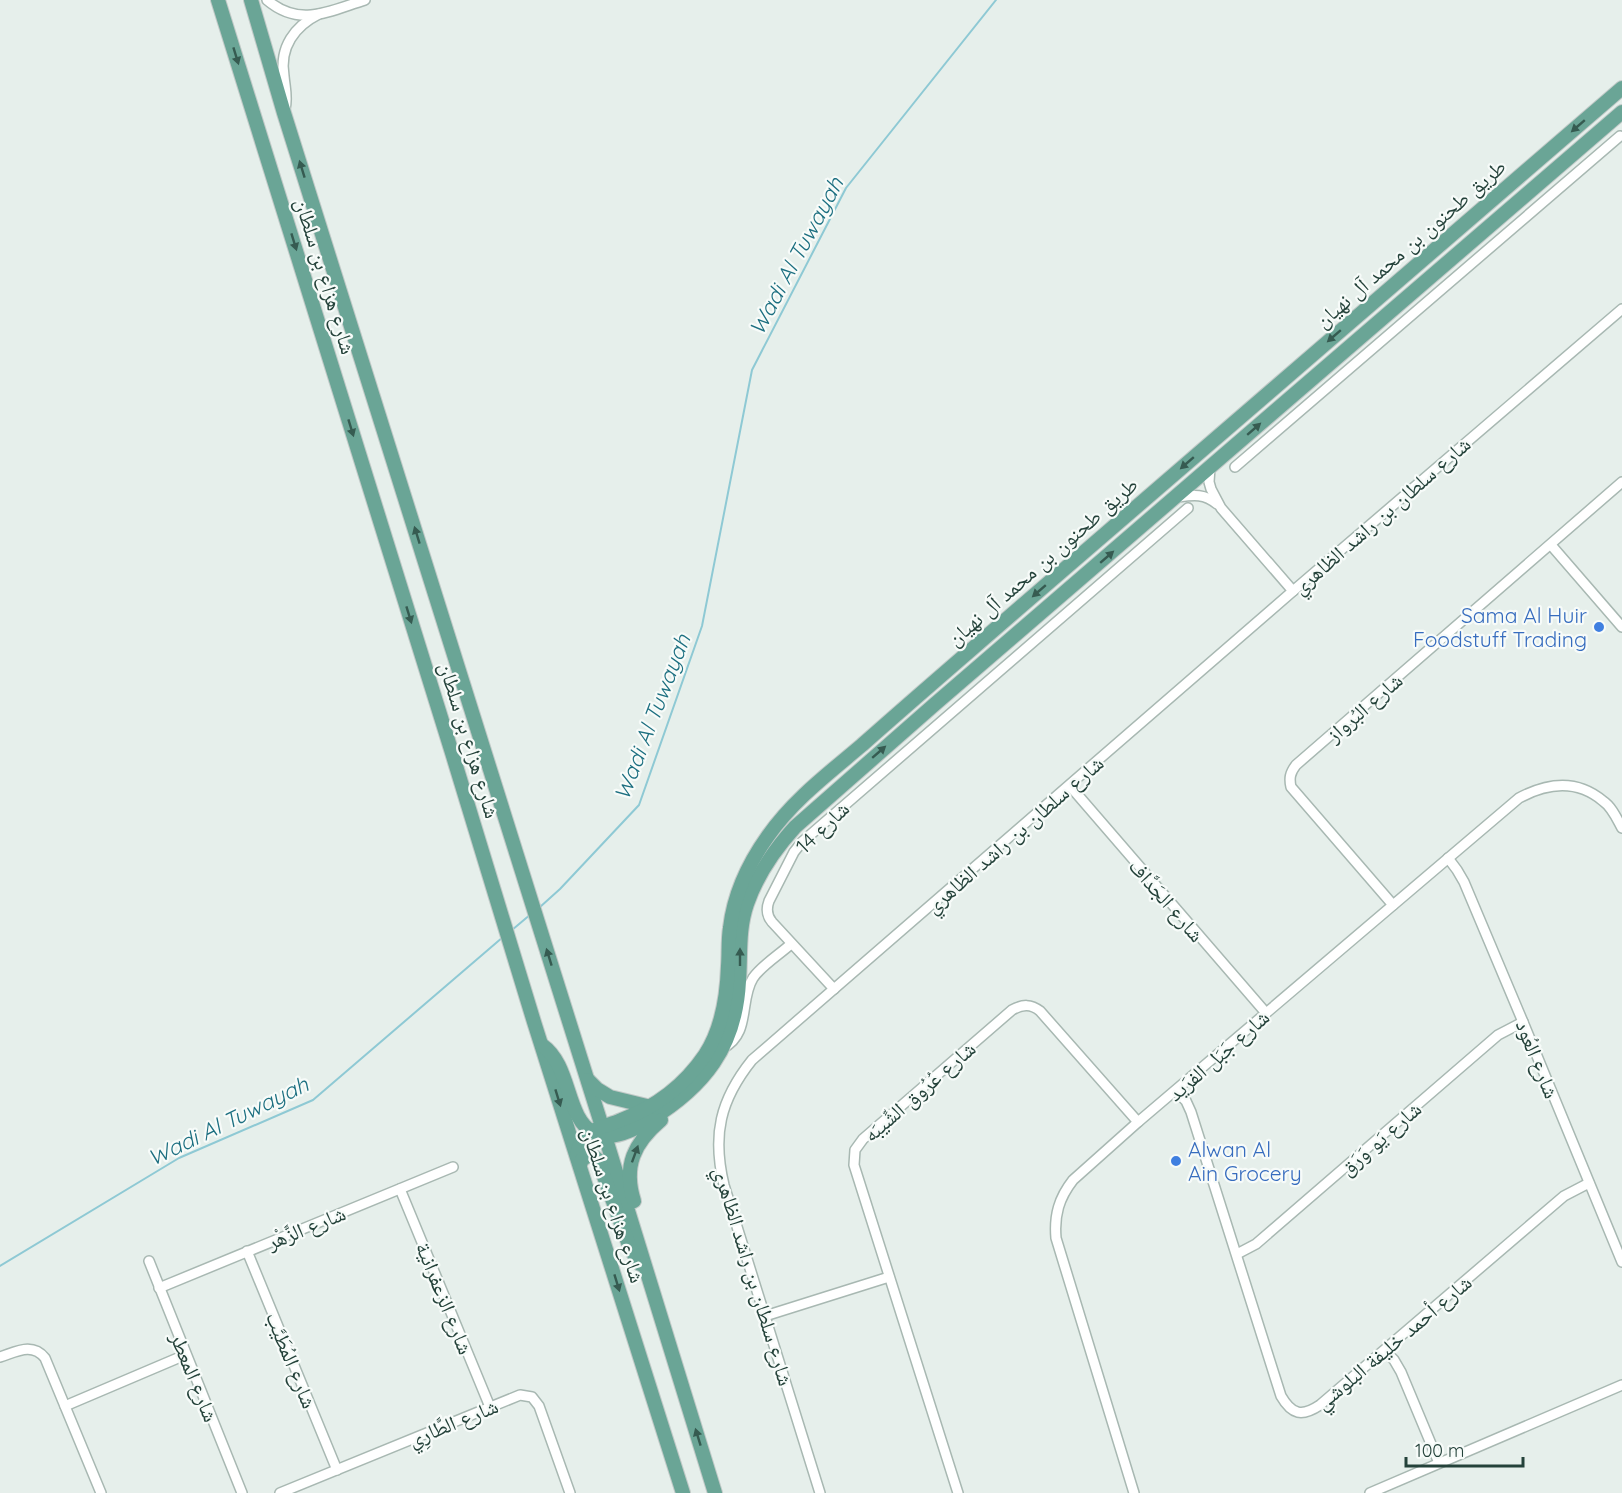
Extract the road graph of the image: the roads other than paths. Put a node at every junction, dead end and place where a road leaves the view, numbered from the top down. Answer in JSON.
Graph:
{"nodes":[{"id":1,"x":218,"y":0,"type":"edge"},
{"id":2,"x":250,"y":0,"type":"edge"},
{"id":3,"x":267,"y":0,"type":"edge"},
{"id":4,"x":365,"y":0,"type":"edge"},
{"id":5,"x":319,"y":14,"type":"junction"},
{"id":6,"x":1622,"y":88,"type":"edge"},
{"id":7,"x":1622,"y":112,"type":"edge"},
{"id":8,"x":284,"y":113,"type":"junction"},
{"id":9,"x":1615,"y":123,"type":"edge"},
{"id":10,"x":1620,"y":136,"type":"dead end"},
{"id":11,"x":1438,"y":247,"type":"junction"},
{"id":12,"x":1438,"y":270,"type":"junction"},
{"id":13,"x":1424,"y":282,"type":"junction"},
{"id":14,"x":1442,"y":289,"type":"junction"},
{"id":15,"x":1622,"y":309,"type":"edge"},
{"id":16,"x":1371,"y":329,"type":"junction"},
{"id":17,"x":1210,"y":467,"type":"junction"},
{"id":18,"x":1235,"y":467,"type":"dead end"},
{"id":19,"x":1622,"y":482,"type":"edge"},
{"id":20,"x":1175,"y":498,"type":"junction"},
{"id":21,"x":1188,"y":508,"type":"dead end"},
{"id":22,"x":1221,"y":508,"type":"junction"},
{"id":23,"x":1551,"y":545,"type":"junction"},
{"id":24,"x":1293,"y":591,"type":"junction"},
{"id":25,"x":1622,"y":627,"type":"edge"},
{"id":26,"x":961,"y":682,"type":"junction"},
{"id":27,"x":922,"y":692,"type":"junction"},
{"id":28,"x":966,"y":701,"type":"junction"},
{"id":29,"x":935,"y":704,"type":"junction"},
{"id":30,"x":950,"y":714,"type":"junction"},
{"id":31,"x":860,"y":769,"type":"junction"},
{"id":32,"x":1070,"y":786,"type":"junction"},
{"id":33,"x":1622,"y":828,"type":"edge"},
{"id":34,"x":1448,"y":858,"type":"junction"},
{"id":35,"x":1393,"y":905,"type":"junction"},
{"id":36,"x":791,"y":944,"type":"junction"},
{"id":37,"x":834,"y":990,"type":"junction"},
{"id":38,"x":1266,"y":1013,"type":"junction"},
{"id":39,"x":1523,"y":1022,"type":"junction"},
{"id":40,"x":542,"y":1045,"type":"junction"},
{"id":41,"x":721,"y":1049,"type":"junction"},
{"id":42,"x":587,"y":1078,"type":"junction"},
{"id":43,"x":694,"y":1088,"type":"junction"},
{"id":44,"x":1176,"y":1090,"type":"junction"},
{"id":45,"x":651,"y":1107,"type":"junction"},
{"id":46,"x":1138,"y":1122,"type":"junction"},
{"id":47,"x":599,"y":1132,"type":"junction"},
{"id":48,"x":578,"y":1160,"type":"junction"},
{"id":49,"x":453,"y":1167,"type":"dead end"},
{"id":50,"x":1589,"y":1183,"type":"junction"},
{"id":51,"x":400,"y":1189,"type":"junction"},
{"id":52,"x":1618,"y":1243,"type":"edge"},
{"id":53,"x":247,"y":1251,"type":"junction"},
{"id":54,"x":1237,"y":1254,"type":"junction"},
{"id":55,"x":149,"y":1261,"type":"dead end"},
{"id":56,"x":1622,"y":1262,"type":"edge"},
{"id":57,"x":647,"y":1272,"type":"junction"},
{"id":58,"x":889,"y":1277,"type":"junction"},
{"id":59,"x":159,"y":1288,"type":"junction"},
{"id":60,"x":765,"y":1316,"type":"junction"},
{"id":61,"x":1385,"y":1351,"type":"junction"},
{"id":62,"x":185,"y":1355,"type":"junction"},
{"id":63,"x":0,"y":1358,"type":"edge"},
{"id":64,"x":1622,"y":1385,"type":"edge"},
{"id":65,"x":65,"y":1406,"type":"junction"},
{"id":66,"x":490,"y":1407,"type":"junction"},
{"id":67,"x":1438,"y":1463,"type":"junction"},
{"id":68,"x":337,"y":1470,"type":"junction"},
{"id":69,"x":101,"y":1493,"type":"edge"},
{"id":70,"x":242,"y":1493,"type":"edge"},
{"id":71,"x":280,"y":1493,"type":"edge"},
{"id":72,"x":570,"y":1493,"type":"edge"},
{"id":73,"x":681,"y":1493,"type":"edge"},
{"id":74,"x":715,"y":1493,"type":"edge"},
{"id":75,"x":820,"y":1493,"type":"edge"},
{"id":76,"x":958,"y":1493,"type":"edge"},
{"id":77,"x":1134,"y":1493,"type":"edge"},
{"id":78,"x":1370,"y":1493,"type":"edge"}],
"edges":[{"from":1,"to":40,"type":"main road","name":"شارع هزاع بن سلطان","one_way":true},
{"from":2,"to":8,"type":"main road","name":"شارع هزاع بن سلطان"},
{"from":3,"to":5,"type":"street"},
{"from":4,"to":5,"type":"street"},
{"from":5,"to":8,"type":"street"},
{"from":6,"to":11,"type":"main road","name":"طريق طحنون بن محمد آل نهيان","one_way":true},
{"from":7,"to":9,"type":"main road","name":"طريق طحنون بن محمد آل نهيان"},
{"from":42,"to":8,"type":"main road","name":"شارع هزاع بن سلطان","one_way":true},
{"from":9,"to":12,"type":"main road","name":"طريق طحنون بن محمد آل نهيان"},
{"from":10,"to":14,"type":"street"},
{"from":11,"to":16,"type":"main road"},
{"from":11,"to":27,"type":"main road","name":"طريق طحنون بن محمد آل نهيان","one_way":true},
{"from":12,"to":13,"type":"main road","name":"طريق طحنون بن محمد آل نهيان"},
{"from":12,"to":14,"type":"street"},
{"from":13,"to":14,"type":"street"},
{"from":13,"to":16,"type":"main road","name":"طريق طحنون بن محمد آل نهيان"},
{"from":14,"to":18,"type":"street"},
{"from":15,"to":24,"type":"street","name":"شارع سلطان بن راشد الظاهري"},
{"from":17,"to":16,"type":"main road","name":"طريق طحنون بن محمد آل نهيان","one_way":true},
{"from":17,"to":20,"type":"main road","name":"طريق طحنون بن محمد آل نهيان"},
{"from":17,"to":22,"type":"street"},
{"from":19,"to":23,"type":"street","name":"شارع البُرواز"},
{"from":20,"to":22,"type":"street"},
{"from":26,"to":20,"type":"main road","name":"طريق طحنون بن محمد آل نهيان","one_way":true},
{"from":21,"to":28,"type":"street","name":"شارع 14"},
{"from":22,"to":24,"type":"street"},
{"from":23,"to":25,"type":"street"},
{"from":23,"to":35,"type":"street","name":"شارع البُرواز"},
{"from":24,"to":32,"type":"street","name":"شارع سلطان بن راشد الظاهري"},
{"from":26,"to":28,"type":"street"},
{"from":26,"to":29,"type":"main road","name":"طريق طحنون بن محمد آل نهيان"},
{"from":27,"to":31,"type":"main road"},
{"from":27,"to":45,"type":"main road","name":"طريق طحنون بن محمد آل نهيان"},
{"from":28,"to":30,"type":"street","name":"شارع 14"},
{"from":29,"to":30,"type":"street"},
{"from":31,"to":29,"type":"main road","name":"طريق طحنون بن محمد آل نهيان","one_way":true},
{"from":30,"to":36,"type":"street","name":"شارع 14"},
{"from":41,"to":31,"type":"main road","name":"طريق طحنون بن محمد آل نهيان","one_way":true},
{"from":32,"to":37,"type":"street","name":"شارع سلطان بن راشد الظاهري"},
{"from":32,"to":38,"type":"street","name":"شارع الجَدَّاف"},
{"from":33,"to":34,"type":"street","name":"شارع جَبَل الفرَيد"},
{"from":34,"to":35,"type":"street","name":"شارع جَبَل الفرَيد"},
{"from":34,"to":39,"type":"street","name":"شارع العُود"},
{"from":35,"to":38,"type":"street","name":"شارع جَبَل الفرَيد"},
{"from":36,"to":37,"type":"street","name":"شارع 14"},
{"from":36,"to":41,"type":"street"},
{"from":37,"to":60,"type":"street","name":"شارع سلطان بن راشد الظاهري"},
{"from":38,"to":44,"type":"street","name":"شارع جَبَل الفرَيد"},
{"from":39,"to":50,"type":"street","name":"شارع العُود"},
{"from":39,"to":54,"type":"street","name":"شارع يَو وَرَق"},
{"from":40,"to":47,"type":"main road"},
{"from":40,"to":48,"type":"main road","name":"شارع هزاع بن سلطان","one_way":true},
{"from":41,"to":43,"type":"main road","name":"طريق طحنون بن محمد آل نهيان"},
{"from":42,"to":45,"type":"main road"},
{"from":42,"to":47,"type":"main road","name":"شارع هزاع بن سلطان"},
{"from":43,"to":47,"type":"main road","name":"طريق طحنون بن محمد آل نهيان"},
{"from":57,"to":43,"type":"main road","one_way":true},
{"from":44,"to":46,"type":"street","name":"شارع جَبَل الفرَيد"},
{"from":44,"to":54,"type":"street","name":"شارع أحمد خليفة البلوشي"},
{"from":45,"to":47,"type":"main road","name":"طريق طحنون بن محمد آل نهيان"},
{"from":46,"to":58,"type":"street","name":"شارع عُرُوق الشِّيبَه"},
{"from":46,"to":77,"type":"street","name":"شارع جَبَل الفرَيد"},
{"from":47,"to":48,"type":"main road"},
{"from":47,"to":57,"type":"main road","name":"شارع هزاع بن سلطان"},
{"from":48,"to":57,"type":"main road"},
{"from":48,"to":73,"type":"main road","name":"شارع هزاع بن سلطان","one_way":true},
{"from":49,"to":51,"type":"street","name":"شارع الزَّهْر"},
{"from":50,"to":52,"type":"street","name":"شارع العُود"},
{"from":50,"to":61,"type":"street","name":"شارع أحمد خليفة البلوشي"},
{"from":51,"to":53,"type":"street","name":"شارع الزَّهْر"},
{"from":51,"to":66,"type":"street","name":"شارع الزعفرانية"},
{"from":52,"to":56,"type":"street","name":"شارع العُود"},
{"from":53,"to":59,"type":"street","name":"شارع الزَّهْر"},
{"from":53,"to":68,"type":"street","name":"شارع المُطَيَّب"},
{"from":54,"to":61,"type":"street","name":"شارع أحمد خليفة البلوشي"},
{"from":55,"to":59,"type":"street","name":"شارع المعطر"},
{"from":74,"to":57,"type":"main road","name":"شارع هزاع بن سلطان","one_way":true},
{"from":58,"to":60,"type":"street"},
{"from":58,"to":76,"type":"street","name":"شارع عُرُوق الشِّيبَه"},
{"from":59,"to":62,"type":"street","name":"شارع المعطر"},
{"from":60,"to":75,"type":"street","name":"شارع سلطان بن راشد الظاهري"},
{"from":61,"to":67,"type":"street"},
{"from":62,"to":65,"type":"street"},
{"from":62,"to":70,"type":"street","name":"شارع المعطر"},
{"from":63,"to":65,"type":"street"},
{"from":64,"to":67,"type":"street"},
{"from":65,"to":69,"type":"street"},
{"from":66,"to":68,"type":"street","name":"شارع الطَّارِي"},
{"from":66,"to":72,"type":"street","name":"شارع الطَّارِي"},
{"from":67,"to":78,"type":"street"},
{"from":68,"to":71,"type":"street","name":"شارع الطَّارِي"}]}
